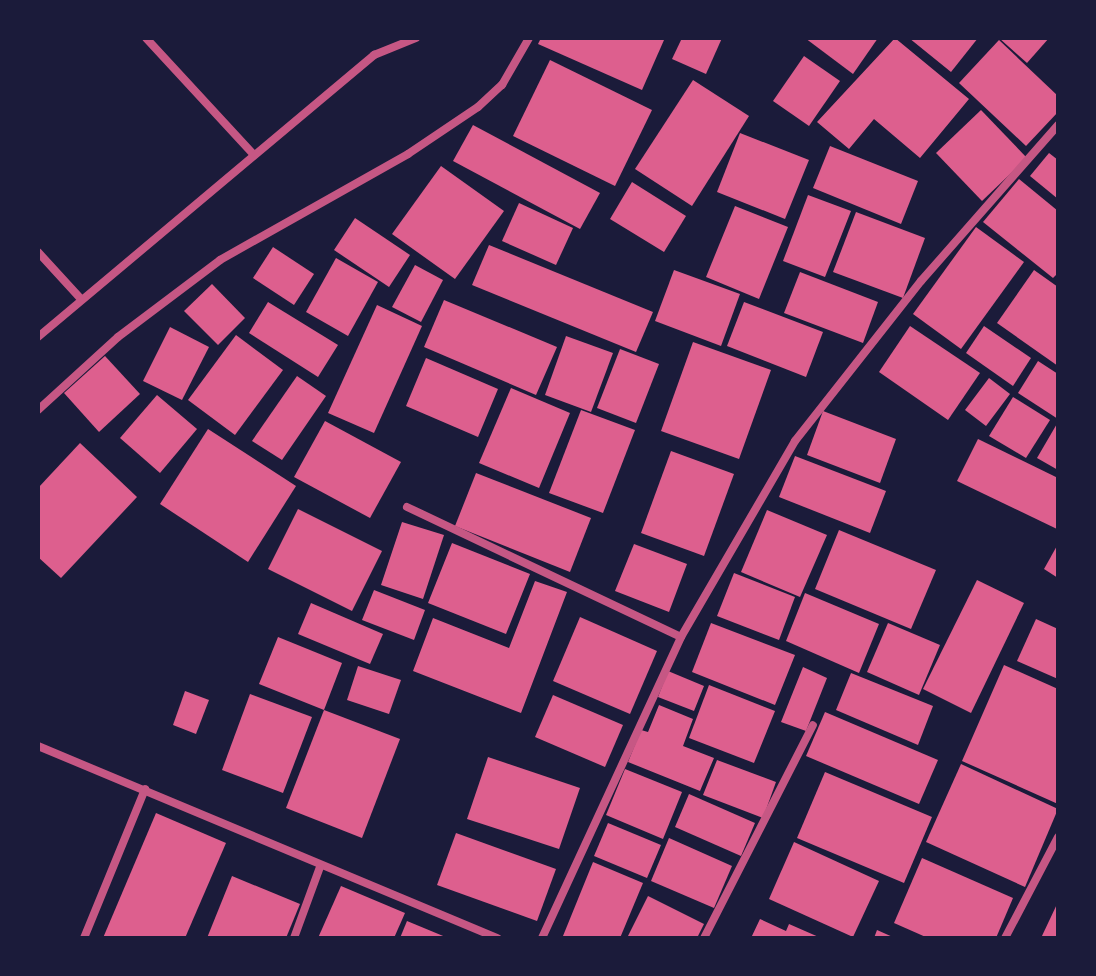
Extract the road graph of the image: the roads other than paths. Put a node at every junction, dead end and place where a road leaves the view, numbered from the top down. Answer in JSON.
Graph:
{"nodes":[{"id":1,"x":146,"y":38,"type":"edge"},
{"id":2,"x":416,"y":38,"type":"edge"},
{"id":3,"x":529,"y":38,"type":"edge"},
{"id":4,"x":1058,"y":125,"type":"edge"},
{"id":5,"x":254,"y":155,"type":"junction"},
{"id":6,"x":38,"y":252,"type":"edge"},
{"id":7,"x":81,"y":299,"type":"junction"},
{"id":8,"x":38,"y":337,"type":"edge"},
{"id":9,"x":38,"y":410,"type":"edge"},
{"id":10,"x":407,"y":507,"type":"dead end"},
{"id":11,"x":681,"y":637,"type":"junction"},
{"id":12,"x":813,"y":725,"type":"dead end"},
{"id":13,"x":38,"y":746,"type":"edge"},
{"id":14,"x":145,"y":789,"type":"junction"},
{"id":15,"x":1058,"y":837,"type":"edge"},
{"id":16,"x":320,"y":867,"type":"junction"},
{"id":17,"x":84,"y":938,"type":"edge"},
{"id":18,"x":294,"y":938,"type":"edge"},
{"id":19,"x":497,"y":938,"type":"edge"},
{"id":20,"x":542,"y":938,"type":"edge"},
{"id":21,"x":704,"y":938,"type":"edge"},
{"id":22,"x":1005,"y":938,"type":"edge"}],
"edges":[{"from":1,"to":5,"type":"street"},
{"from":2,"to":5,"type":"street"},
{"from":3,"to":9,"type":"street"},
{"from":4,"to":11,"type":"street"},
{"from":5,"to":7,"type":"street"},
{"from":6,"to":7,"type":"street"},
{"from":7,"to":8,"type":"street"},
{"from":10,"to":11,"type":"street"},
{"from":11,"to":20,"type":"street"},
{"from":12,"to":21,"type":"street"},
{"from":13,"to":14,"type":"street"},
{"from":14,"to":16,"type":"street"},
{"from":14,"to":17,"type":"street"},
{"from":15,"to":22,"type":"street"},
{"from":16,"to":18,"type":"street"},
{"from":16,"to":19,"type":"street"}]}
